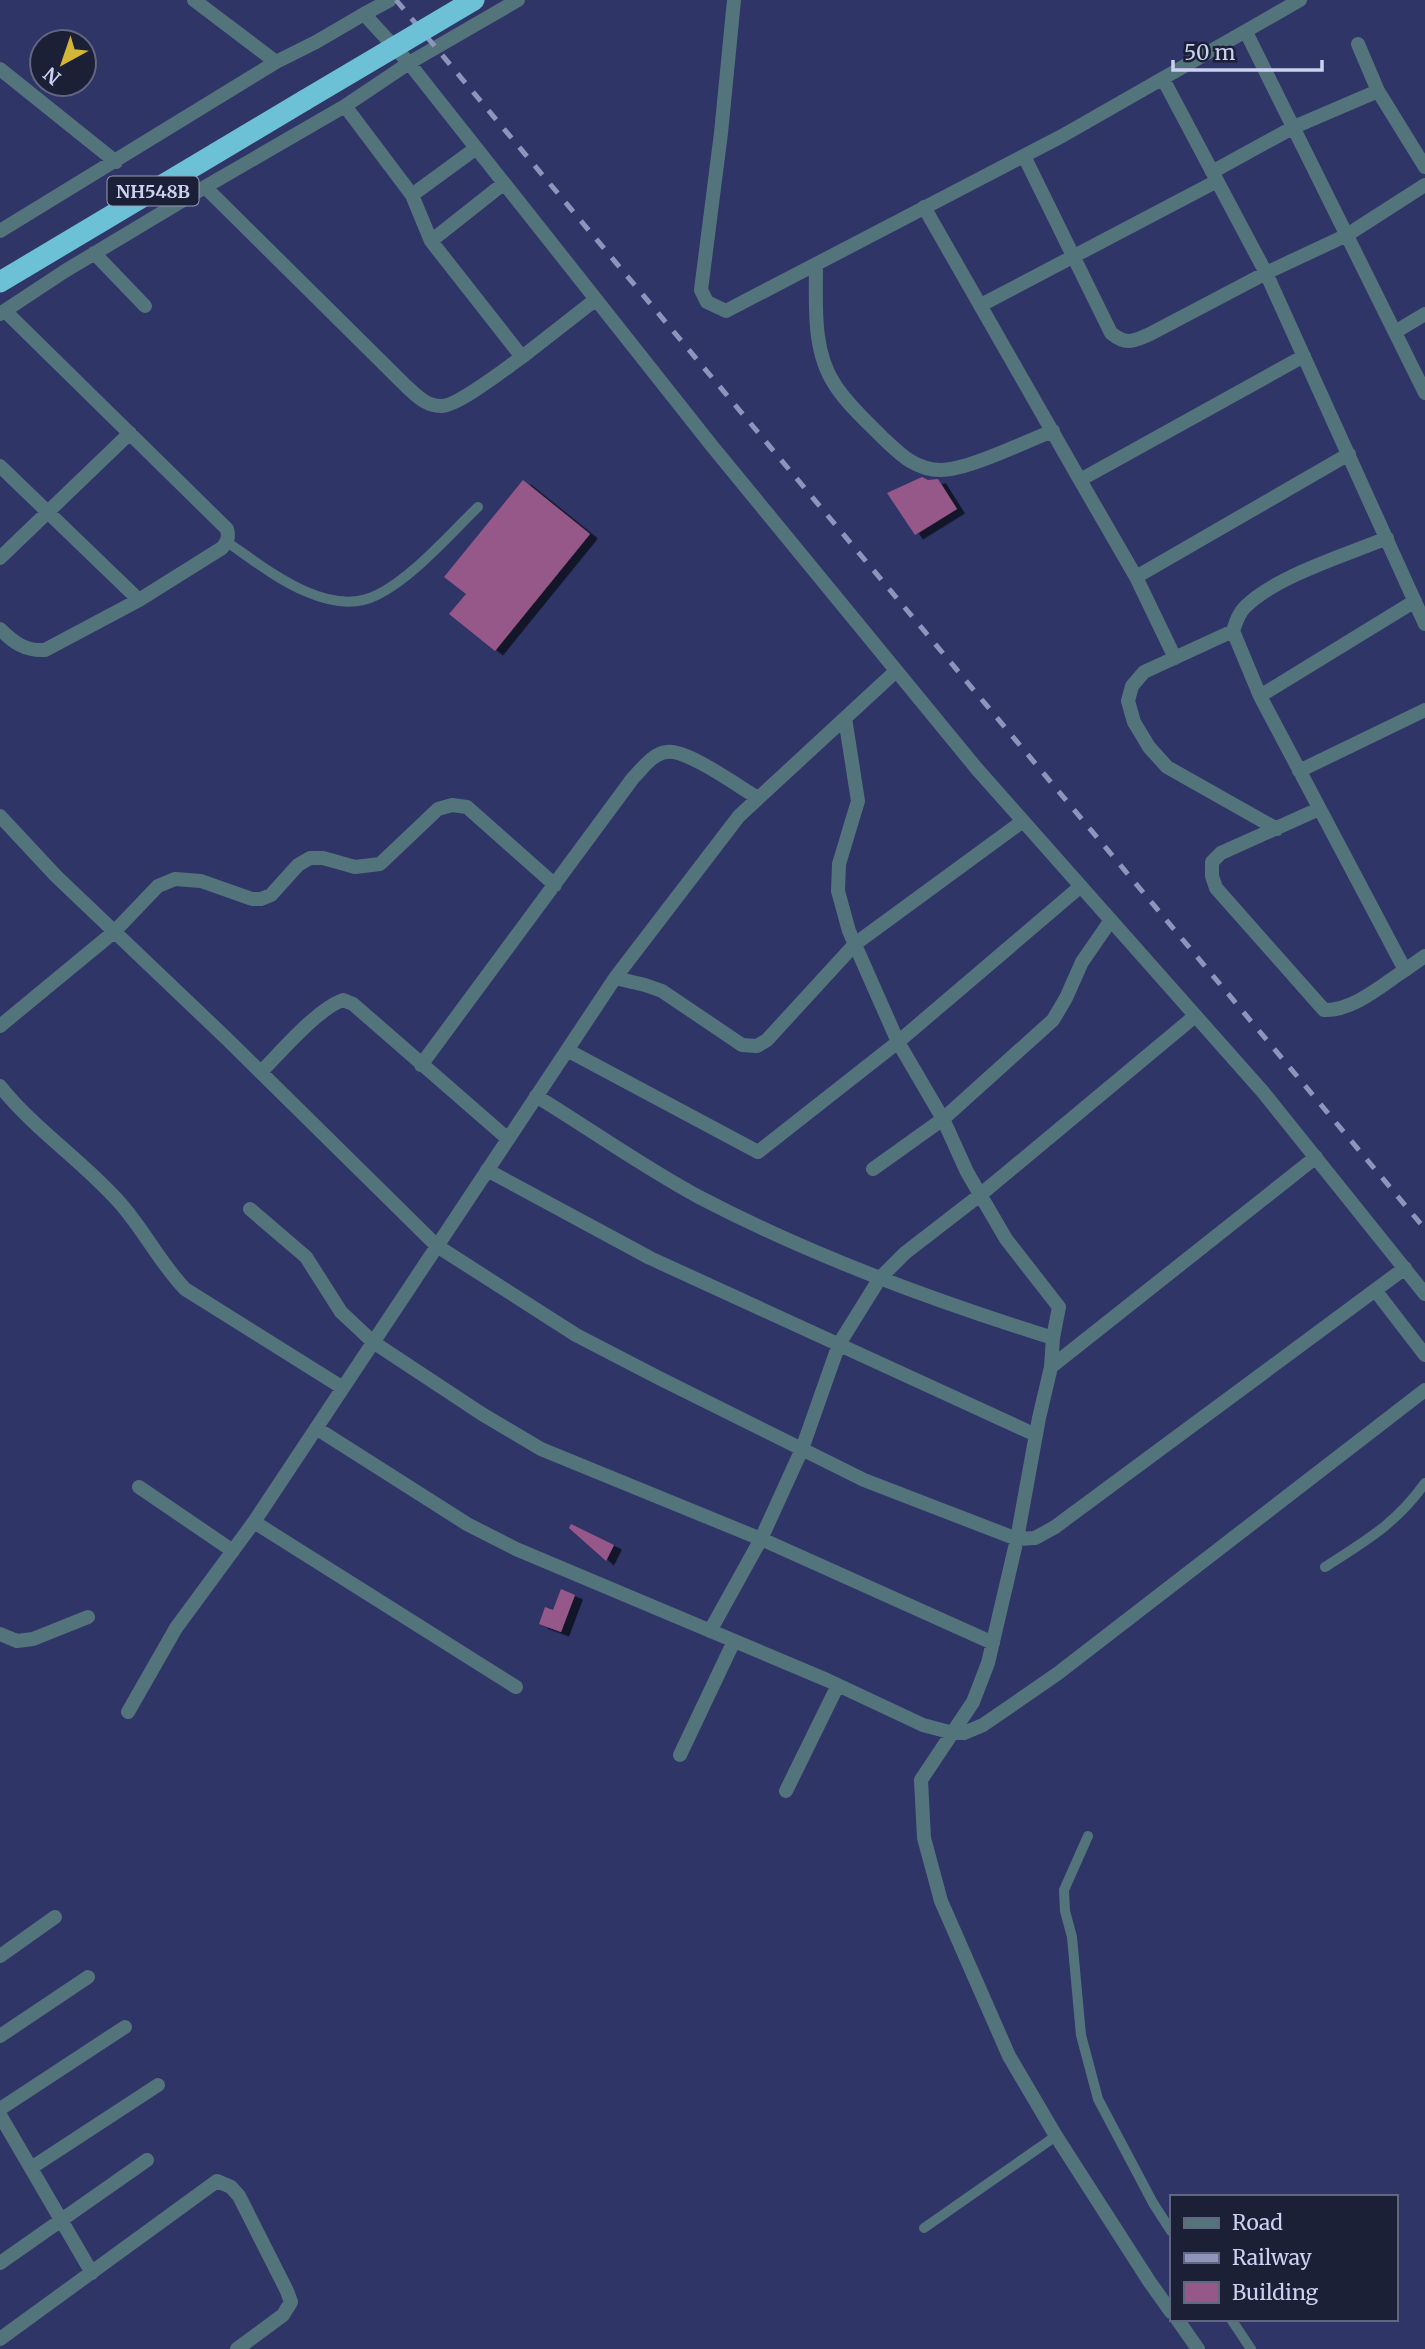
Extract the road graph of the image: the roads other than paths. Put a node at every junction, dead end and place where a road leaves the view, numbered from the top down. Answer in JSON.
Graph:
{"nodes":[{"id":1,"x":194,"y":0,"type":"edge"},
{"id":2,"x":390,"y":0,"type":"edge"},
{"id":3,"x":474,"y":0,"type":"edge"},
{"id":4,"x":518,"y":0,"type":"edge"},
{"id":5,"x":734,"y":0,"type":"edge"},
{"id":6,"x":1300,"y":0,"type":"edge"},
{"id":7,"x":365,"y":14,"type":"junction"},
{"id":8,"x":1246,"y":32,"type":"junction"},
{"id":9,"x":1358,"y":44,"type":"dead end"},
{"id":10,"x":276,"y":62,"type":"junction"},
{"id":11,"x":409,"y":62,"type":"junction"},
{"id":12,"x":0,"y":69,"type":"edge"},
{"id":13,"x":1163,"y":79,"type":"junction"},
{"id":14,"x":1378,"y":91,"type":"junction"},
{"id":15,"x":345,"y":106,"type":"junction"},
{"id":16,"x":1294,"y":127,"type":"junction"},
{"id":17,"x":475,"y":149,"type":"junction"},
{"id":18,"x":1024,"y":156,"type":"junction"},
{"id":19,"x":116,"y":162,"type":"junction"},
{"id":20,"x":1425,"y":167,"type":"edge"},
{"id":21,"x":1215,"y":177,"type":"junction"},
{"id":22,"x":503,"y":184,"type":"junction"},
{"id":23,"x":1425,"y":185,"type":"edge"},
{"id":24,"x":205,"y":187,"type":"junction"},
{"id":25,"x":412,"y":195,"type":"junction"},
{"id":26,"x":925,"y":206,"type":"junction"},
{"id":27,"x":0,"y":231,"type":"edge"},
{"id":28,"x":1347,"y":235,"type":"junction"},
{"id":29,"x":431,"y":241,"type":"junction"},
{"id":30,"x":94,"y":253,"type":"junction"},
{"id":31,"x":1073,"y":255,"type":"junction"},
{"id":32,"x":816,"y":264,"type":"junction"},
{"id":33,"x":1266,"y":273,"type":"junction"},
{"id":34,"x":0,"y":282,"type":"edge"},
{"id":35,"x":595,"y":300,"type":"junction"},
{"id":36,"x":981,"y":305,"type":"junction"},
{"id":37,"x":145,"y":306,"type":"dead end"},
{"id":38,"x":3,"y":312,"type":"edge"},
{"id":39,"x":1425,"y":314,"type":"edge"},
{"id":40,"x":1395,"y":332,"type":"junction"},
{"id":41,"x":1304,"y":356,"type":"junction"},
{"id":42,"x":522,"y":357,"type":"junction"},
{"id":43,"x":1425,"y":393,"type":"edge"},
{"id":44,"x":1053,"y":431,"type":"junction"},
{"id":45,"x":130,"y":433,"type":"junction"},
{"id":46,"x":1349,"y":454,"type":"junction"},
{"id":47,"x":0,"y":466,"type":"edge"},
{"id":48,"x":1080,"y":480,"type":"junction"},
{"id":49,"x":478,"y":507,"type":"dead end"},
{"id":50,"x":48,"y":513,"type":"junction"},
{"id":51,"x":1387,"y":538,"type":"junction"},
{"id":52,"x":228,"y":542,"type":"junction"},
{"id":53,"x":0,"y":558,"type":"edge"},
{"id":54,"x":1136,"y":578,"type":"junction"},
{"id":55,"x":139,"y":600,"type":"junction"},
{"id":56,"x":1415,"y":601,"type":"junction"},
{"id":57,"x":1425,"y":624,"type":"edge"},
{"id":58,"x":0,"y":629,"type":"edge"},
{"id":59,"x":1233,"y":631,"type":"junction"},
{"id":60,"x":1175,"y":658,"type":"junction"},
{"id":61,"x":896,"y":671,"type":"junction"},
{"id":62,"x":1260,"y":696,"type":"junction"},
{"id":63,"x":1425,"y":710,"type":"edge"},
{"id":64,"x":845,"y":718,"type":"junction"},
{"id":65,"x":1299,"y":771,"type":"junction"},
{"id":66,"x":758,"y":799,"type":"junction"},
{"id":67,"x":1319,"y":809,"type":"junction"},
{"id":68,"x":0,"y":816,"type":"edge"},
{"id":69,"x":1023,"y":821,"type":"junction"},
{"id":70,"x":1277,"y":829,"type":"junction"},
{"id":71,"x":555,"y":885,"type":"junction"},
{"id":72,"x":1081,"y":886,"type":"junction"},
{"id":73,"x":1111,"y":920,"type":"junction"},
{"id":74,"x":114,"y":932,"type":"junction"},
{"id":75,"x":855,"y":944,"type":"junction"},
{"id":76,"x":1425,"y":956,"type":"edge"},
{"id":77,"x":1405,"y":970,"type":"junction"},
{"id":78,"x":615,"y":978,"type":"junction"},
{"id":79,"x":1195,"y":1016,"type":"junction"},
{"id":80,"x":0,"y":1026,"type":"edge"},
{"id":81,"x":898,"y":1042,"type":"junction"},
{"id":82,"x":567,"y":1050,"type":"junction"},
{"id":83,"x":421,"y":1065,"type":"junction"},
{"id":84,"x":261,"y":1072,"type":"junction"},
{"id":85,"x":0,"y":1086,"type":"edge"},
{"id":86,"x":536,"y":1096,"type":"junction"},
{"id":87,"x":943,"y":1119,"type":"junction"},
{"id":88,"x":508,"y":1139,"type":"junction"},
{"id":89,"x":1315,"y":1157,"type":"junction"},
{"id":90,"x":873,"y":1169,"type":"dead end"},
{"id":91,"x":487,"y":1170,"type":"junction"},
{"id":92,"x":980,"y":1195,"type":"junction"},
{"id":93,"x":250,"y":1209,"type":"dead end"},
{"id":94,"x":437,"y":1246,"type":"junction"},
{"id":95,"x":1405,"y":1268,"type":"junction"},
{"id":96,"x":880,"y":1279,"type":"junction"},
{"id":97,"x":1375,"y":1290,"type":"junction"},
{"id":98,"x":1425,"y":1294,"type":"edge"},
{"id":99,"x":1054,"y":1338,"type":"junction"},
{"id":100,"x":373,"y":1342,"type":"junction"},
{"id":101,"x":839,"y":1344,"type":"junction"},
{"id":102,"x":1425,"y":1355,"type":"edge"},
{"id":103,"x":1051,"y":1367,"type":"junction"},
{"id":104,"x":342,"y":1388,"type":"junction"},
{"id":105,"x":1425,"y":1390,"type":"edge"},
{"id":106,"x":316,"y":1428,"type":"junction"},
{"id":107,"x":1035,"y":1435,"type":"junction"},
{"id":108,"x":802,"y":1449,"type":"junction"},
{"id":109,"x":1425,"y":1483,"type":"edge"},
{"id":110,"x":139,"y":1487,"type":"dead end"},
{"id":111,"x":254,"y":1522,"type":"junction"},
{"id":112,"x":761,"y":1539,"type":"junction"},
{"id":113,"x":1017,"y":1539,"type":"junction"},
{"id":114,"x":233,"y":1551,"type":"junction"},
{"id":115,"x":1325,"y":1567,"type":"dead end"},
{"id":116,"x":88,"y":1617,"type":"dead end"},
{"id":117,"x":710,"y":1632,"type":"junction"},
{"id":118,"x":0,"y":1634,"type":"edge"},
{"id":119,"x":734,"y":1641,"type":"junction"},
{"id":120,"x":993,"y":1643,"type":"junction"},
{"id":121,"x":838,"y":1685,"type":"junction"},
{"id":122,"x":516,"y":1687,"type":"dead end"},
{"id":123,"x":128,"y":1712,"type":"dead end"},
{"id":124,"x":953,"y":1732,"type":"junction"},
{"id":125,"x":680,"y":1755,"type":"dead end"},
{"id":126,"x":786,"y":1791,"type":"dead end"},
{"id":127,"x":1088,"y":1836,"type":"dead end"},
{"id":128,"x":55,"y":1917,"type":"dead end"},
{"id":129,"x":0,"y":1956,"type":"edge"},
{"id":130,"x":88,"y":1977,"type":"dead end"},
{"id":131,"x":125,"y":2027,"type":"dead end"},
{"id":132,"x":0,"y":2036,"type":"edge"},
{"id":133,"x":158,"y":2085,"type":"dead end"},
{"id":134,"x":0,"y":2109,"type":"edge"},
{"id":135,"x":0,"y":2115,"type":"edge"},
{"id":136,"x":1056,"y":2136,"type":"junction"},
{"id":137,"x":146,"y":2160,"type":"dead end"},
{"id":138,"x":31,"y":2168,"type":"junction"},
{"id":139,"x":62,"y":2222,"type":"junction"},
{"id":140,"x":924,"y":2228,"type":"dead end"},
{"id":141,"x":1170,"y":2229,"type":"edge"},
{"id":142,"x":0,"y":2263,"type":"edge"},
{"id":143,"x":92,"y":2273,"type":"junction"},
{"id":144,"x":1170,"y":2311,"type":"edge"},
{"id":145,"x":1178,"y":2321,"type":"edge"},
{"id":146,"x":1232,"y":2321,"type":"edge"},
{"id":147,"x":0,"y":2339,"type":"edge"},
{"id":148,"x":237,"y":2349,"type":"edge"},
{"id":149,"x":1198,"y":2349,"type":"edge"},
{"id":150,"x":1251,"y":2349,"type":"edge"}],
"edges":[{"from":1,"to":10,"type":"street"},
{"from":2,"to":7,"type":"street"},
{"from":3,"to":34,"type":"highway","number":"NH548B","bridge":true},
{"from":4,"to":11,"type":"street"},
{"from":5,"to":32,"type":"street"},
{"from":6,"to":8,"type":"street"},
{"from":7,"to":10,"type":"street"},
{"from":7,"to":11,"type":"street"},
{"from":8,"to":13,"type":"street"},
{"from":8,"to":16,"type":"street"},
{"from":9,"to":14,"type":"street"},
{"from":10,"to":19,"type":"street"},
{"from":11,"to":15,"type":"street"},
{"from":11,"to":17,"type":"street"},
{"from":12,"to":19,"type":"street"},
{"from":13,"to":18,"type":"street"},
{"from":13,"to":21,"type":"street"},
{"from":14,"to":16,"type":"street"},
{"from":14,"to":20,"type":"street"},
{"from":15,"to":24,"type":"street"},
{"from":15,"to":25,"type":"street"},
{"from":16,"to":21,"type":"street"},
{"from":16,"to":28,"type":"street"},
{"from":17,"to":22,"type":"street"},
{"from":17,"to":25,"type":"street"},
{"from":18,"to":26,"type":"street"},
{"from":18,"to":31,"type":"street"},
{"from":19,"to":27,"type":"street"},
{"from":21,"to":31,"type":"street"},
{"from":21,"to":33,"type":"street"},
{"from":22,"to":29,"type":"street"},
{"from":22,"to":35,"type":"street"},
{"from":23,"to":28,"type":"street"},
{"from":24,"to":30,"type":"street"},
{"from":24,"to":42,"type":"street"},
{"from":25,"to":29,"type":"street"},
{"from":26,"to":32,"type":"street"},
{"from":26,"to":36,"type":"street"},
{"from":28,"to":33,"type":"street"},
{"from":28,"to":40,"type":"street"},
{"from":29,"to":42,"type":"street"},
{"from":30,"to":37,"type":"street"},
{"from":30,"to":38,"type":"street"},
{"from":31,"to":33,"type":"street"},
{"from":31,"to":36,"type":"street"},
{"from":32,"to":44,"type":"street"},
{"from":33,"to":41,"type":"street"},
{"from":35,"to":42,"type":"street"},
{"from":35,"to":61,"type":"street"},
{"from":36,"to":44,"type":"street"},
{"from":38,"to":45,"type":"street"},
{"from":39,"to":40,"type":"street"},
{"from":40,"to":43,"type":"street"},
{"from":41,"to":46,"type":"street"},
{"from":41,"to":48,"type":"street"},
{"from":44,"to":48,"type":"street"},
{"from":45,"to":50,"type":"street"},
{"from":45,"to":52,"type":"street"},
{"from":46,"to":51,"type":"street"},
{"from":46,"to":54,"type":"street"},
{"from":47,"to":50,"type":"street"},
{"from":48,"to":54,"type":"street"},
{"from":49,"to":52,"type":"lane"},
{"from":50,"to":53,"type":"street"},
{"from":50,"to":55,"type":"street"},
{"from":51,"to":56,"type":"street"},
{"from":51,"to":59,"type":"street"},
{"from":52,"to":55,"type":"street"},
{"from":54,"to":60,"type":"street"},
{"from":55,"to":58,"type":"street"},
{"from":56,"to":57,"type":"street"},
{"from":56,"to":62,"type":"street"},
{"from":59,"to":60,"type":"street"},
{"from":59,"to":62,"type":"street"},
{"from":60,"to":70,"type":"street"},
{"from":61,"to":64,"type":"street"},
{"from":61,"to":69,"type":"street"},
{"from":62,"to":65,"type":"street"},
{"from":63,"to":65,"type":"street"},
{"from":64,"to":66,"type":"street"},
{"from":64,"to":75,"type":"street"},
{"from":65,"to":67,"type":"street"},
{"from":66,"to":71,"type":"street"},
{"from":66,"to":78,"type":"street"},
{"from":67,"to":70,"type":"street"},
{"from":67,"to":77,"type":"street"},
{"from":68,"to":74,"type":"street"},
{"from":69,"to":72,"type":"street"},
{"from":69,"to":75,"type":"street"},
{"from":70,"to":77,"type":"street"},
{"from":71,"to":74,"type":"street"},
{"from":71,"to":83,"type":"street"},
{"from":72,"to":73,"type":"street"},
{"from":72,"to":81,"type":"street"},
{"from":73,"to":79,"type":"street"},
{"from":73,"to":87,"type":"street"},
{"from":74,"to":80,"type":"street"},
{"from":74,"to":84,"type":"street"},
{"from":75,"to":78,"type":"street"},
{"from":75,"to":81,"type":"street"},
{"from":76,"to":77,"type":"street"},
{"from":78,"to":82,"type":"street"},
{"from":79,"to":89,"type":"street"},
{"from":79,"to":92,"type":"street"},
{"from":81,"to":82,"type":"street"},
{"from":81,"to":87,"type":"street"},
{"from":82,"to":86,"type":"street"},
{"from":83,"to":84,"type":"street"},
{"from":83,"to":88,"type":"street"},
{"from":84,"to":94,"type":"street"},
{"from":85,"to":104,"type":"street"},
{"from":86,"to":88,"type":"street"},
{"from":86,"to":96,"type":"street"},
{"from":87,"to":90,"type":"street"},
{"from":87,"to":92,"type":"street"},
{"from":88,"to":91,"type":"street"},
{"from":89,"to":95,"type":"street"},
{"from":89,"to":103,"type":"street"},
{"from":91,"to":94,"type":"street"},
{"from":91,"to":101,"type":"street"},
{"from":92,"to":96,"type":"street"},
{"from":92,"to":99,"type":"street"},
{"from":93,"to":100,"type":"street"},
{"from":94,"to":100,"type":"street"},
{"from":94,"to":108,"type":"street"},
{"from":95,"to":97,"type":"street"},
{"from":95,"to":98,"type":"street"},
{"from":96,"to":99,"type":"street"},
{"from":96,"to":101,"type":"street"},
{"from":97,"to":102,"type":"street"},
{"from":97,"to":113,"type":"street"},
{"from":99,"to":103,"type":"street"},
{"from":100,"to":104,"type":"street"},
{"from":100,"to":112,"type":"street"},
{"from":101,"to":107,"type":"street"},
{"from":101,"to":108,"type":"street"},
{"from":103,"to":107,"type":"street"},
{"from":104,"to":106,"type":"street"},
{"from":105,"to":124,"type":"street"},
{"from":106,"to":111,"type":"street"},
{"from":106,"to":117,"type":"street"},
{"from":107,"to":113,"type":"street"},
{"from":108,"to":112,"type":"street"},
{"from":108,"to":113,"type":"street"},
{"from":109,"to":115,"type":"lane"},
{"from":110,"to":114,"type":"street"},
{"from":111,"to":114,"type":"street"},
{"from":111,"to":122,"type":"street"},
{"from":112,"to":117,"type":"street"},
{"from":112,"to":120,"type":"street"},
{"from":113,"to":120,"type":"street"},
{"from":114,"to":123,"type":"street"},
{"from":116,"to":118,"type":"street"},
{"from":117,"to":119,"type":"street"},
{"from":119,"to":121,"type":"street"},
{"from":119,"to":125,"type":"street"},
{"from":120,"to":124,"type":"street"},
{"from":121,"to":124,"type":"street"},
{"from":121,"to":126,"type":"street"},
{"from":124,"to":136,"type":"street"},
{"from":127,"to":141,"type":"lane"},
{"from":128,"to":129,"type":"street"},
{"from":130,"to":132,"type":"street"},
{"from":131,"to":134,"type":"street"},
{"from":133,"to":138,"type":"street"},
{"from":135,"to":138,"type":"street"},
{"from":136,"to":140,"type":"lane"},
{"from":136,"to":144,"type":"street"},
{"from":137,"to":139,"type":"street"},
{"from":138,"to":139,"type":"street"},
{"from":139,"to":142,"type":"street"},
{"from":139,"to":143,"type":"street"},
{"from":143,"to":147,"type":"street"},
{"from":143,"to":148,"type":"street"},
{"from":145,"to":149,"type":"street"},
{"from":146,"to":150,"type":"lane"}]}
